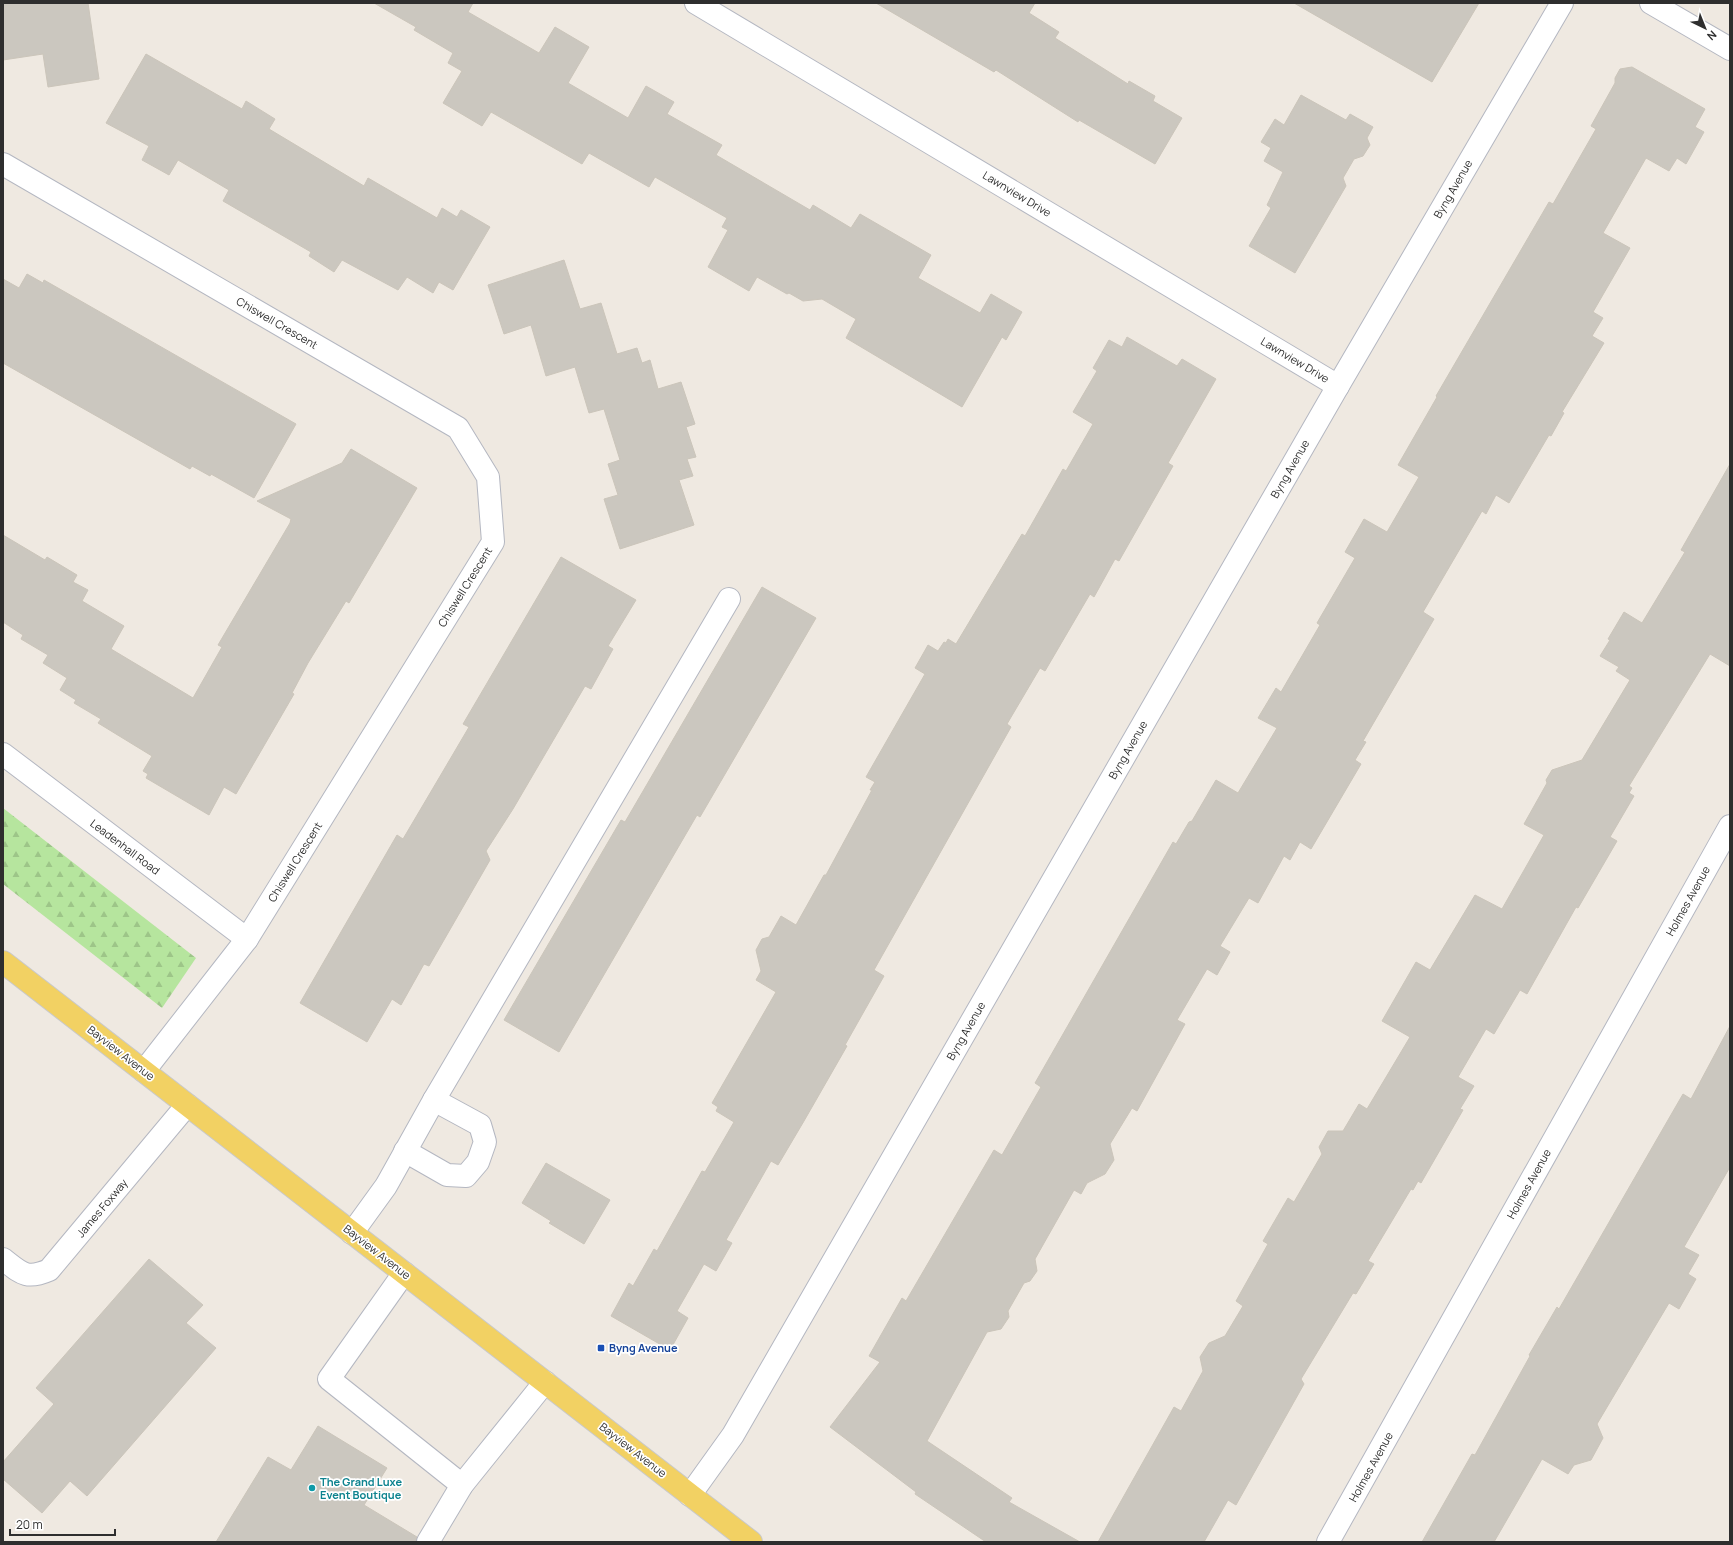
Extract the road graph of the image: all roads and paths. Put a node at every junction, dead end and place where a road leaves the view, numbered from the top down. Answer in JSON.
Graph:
{"nodes":[{"id":1,"x":696,"y":3,"type":"edge"},
{"id":2,"x":1562,"y":3,"type":"edge"},
{"id":3,"x":1651,"y":3,"type":"edge"},
{"id":4,"x":1730,"y":49,"type":"edge"},
{"id":5,"x":3,"y":164,"type":"edge"},
{"id":6,"x":1338,"y":386,"type":"junction"},
{"id":7,"x":729,"y":599,"type":"dead end"},
{"id":8,"x":3,"y":754,"type":"edge"},
{"id":9,"x":1730,"y":826,"type":"edge"},
{"id":10,"x":247,"y":939,"type":"junction"},
{"id":11,"x":3,"y":962,"type":"edge"},
{"id":12,"x":144,"y":1071,"type":"junction"},
{"id":13,"x":434,"y":1100,"type":"junction"},
{"id":14,"x":187,"y":1105,"type":"junction"},
{"id":15,"x":405,"y":1151,"type":"junction"},
{"id":16,"x":352,"y":1233,"type":"junction"},
{"id":17,"x":3,"y":1259,"type":"edge"},
{"id":18,"x":404,"y":1273,"type":"junction"},
{"id":19,"x":545,"y":1382,"type":"junction"},
{"id":20,"x":462,"y":1485,"type":"junction"},
{"id":21,"x":690,"y":1495,"type":"junction"},
{"id":22,"x":428,"y":1542,"type":"edge"},
{"id":23,"x":751,"y":1542,"type":"edge"},
{"id":24,"x":1328,"y":1542,"type":"edge"}],
"edges":[{"from":1,"to":6,"type":"street","name":"Lawnview Drive"},
{"from":2,"to":6,"type":"street","name":"Byng Avenue"},
{"from":3,"to":4,"type":"street"},
{"from":5,"to":10,"type":"street","name":"Chiswell Crescent"},
{"from":6,"to":21,"type":"street","name":"Byng Avenue"},
{"from":7,"to":13,"type":"street"},
{"from":8,"to":10,"type":"street","name":"Leadenhall Road"},
{"from":9,"to":24,"type":"street","name":"Holmes Avenue"},
{"from":10,"to":12,"type":"street","name":"Chiswell Crescent"},
{"from":11,"to":12,"type":"main road","name":"Bayview Avenue"},
{"from":12,"to":14,"type":"main road","name":"Bayview Avenue"},
{"from":13,"to":15,"type":"street"},
{"from":13,"to":15,"type":"street"},
{"from":14,"to":16,"type":"main road","name":"Bayview Avenue"},
{"from":14,"to":17,"type":"street","name":"James Foxway"},
{"from":15,"to":16,"type":"street"},
{"from":16,"to":18,"type":"main road","name":"Bayview Avenue"},
{"from":18,"to":19,"type":"main road","name":"Bayview Avenue"},
{"from":18,"to":20,"type":"street"},
{"from":19,"to":20,"type":"street"},
{"from":19,"to":21,"type":"main road","name":"Bayview Avenue"},
{"from":20,"to":22,"type":"street"},
{"from":21,"to":23,"type":"main road","name":"Bayview Avenue"}]}
